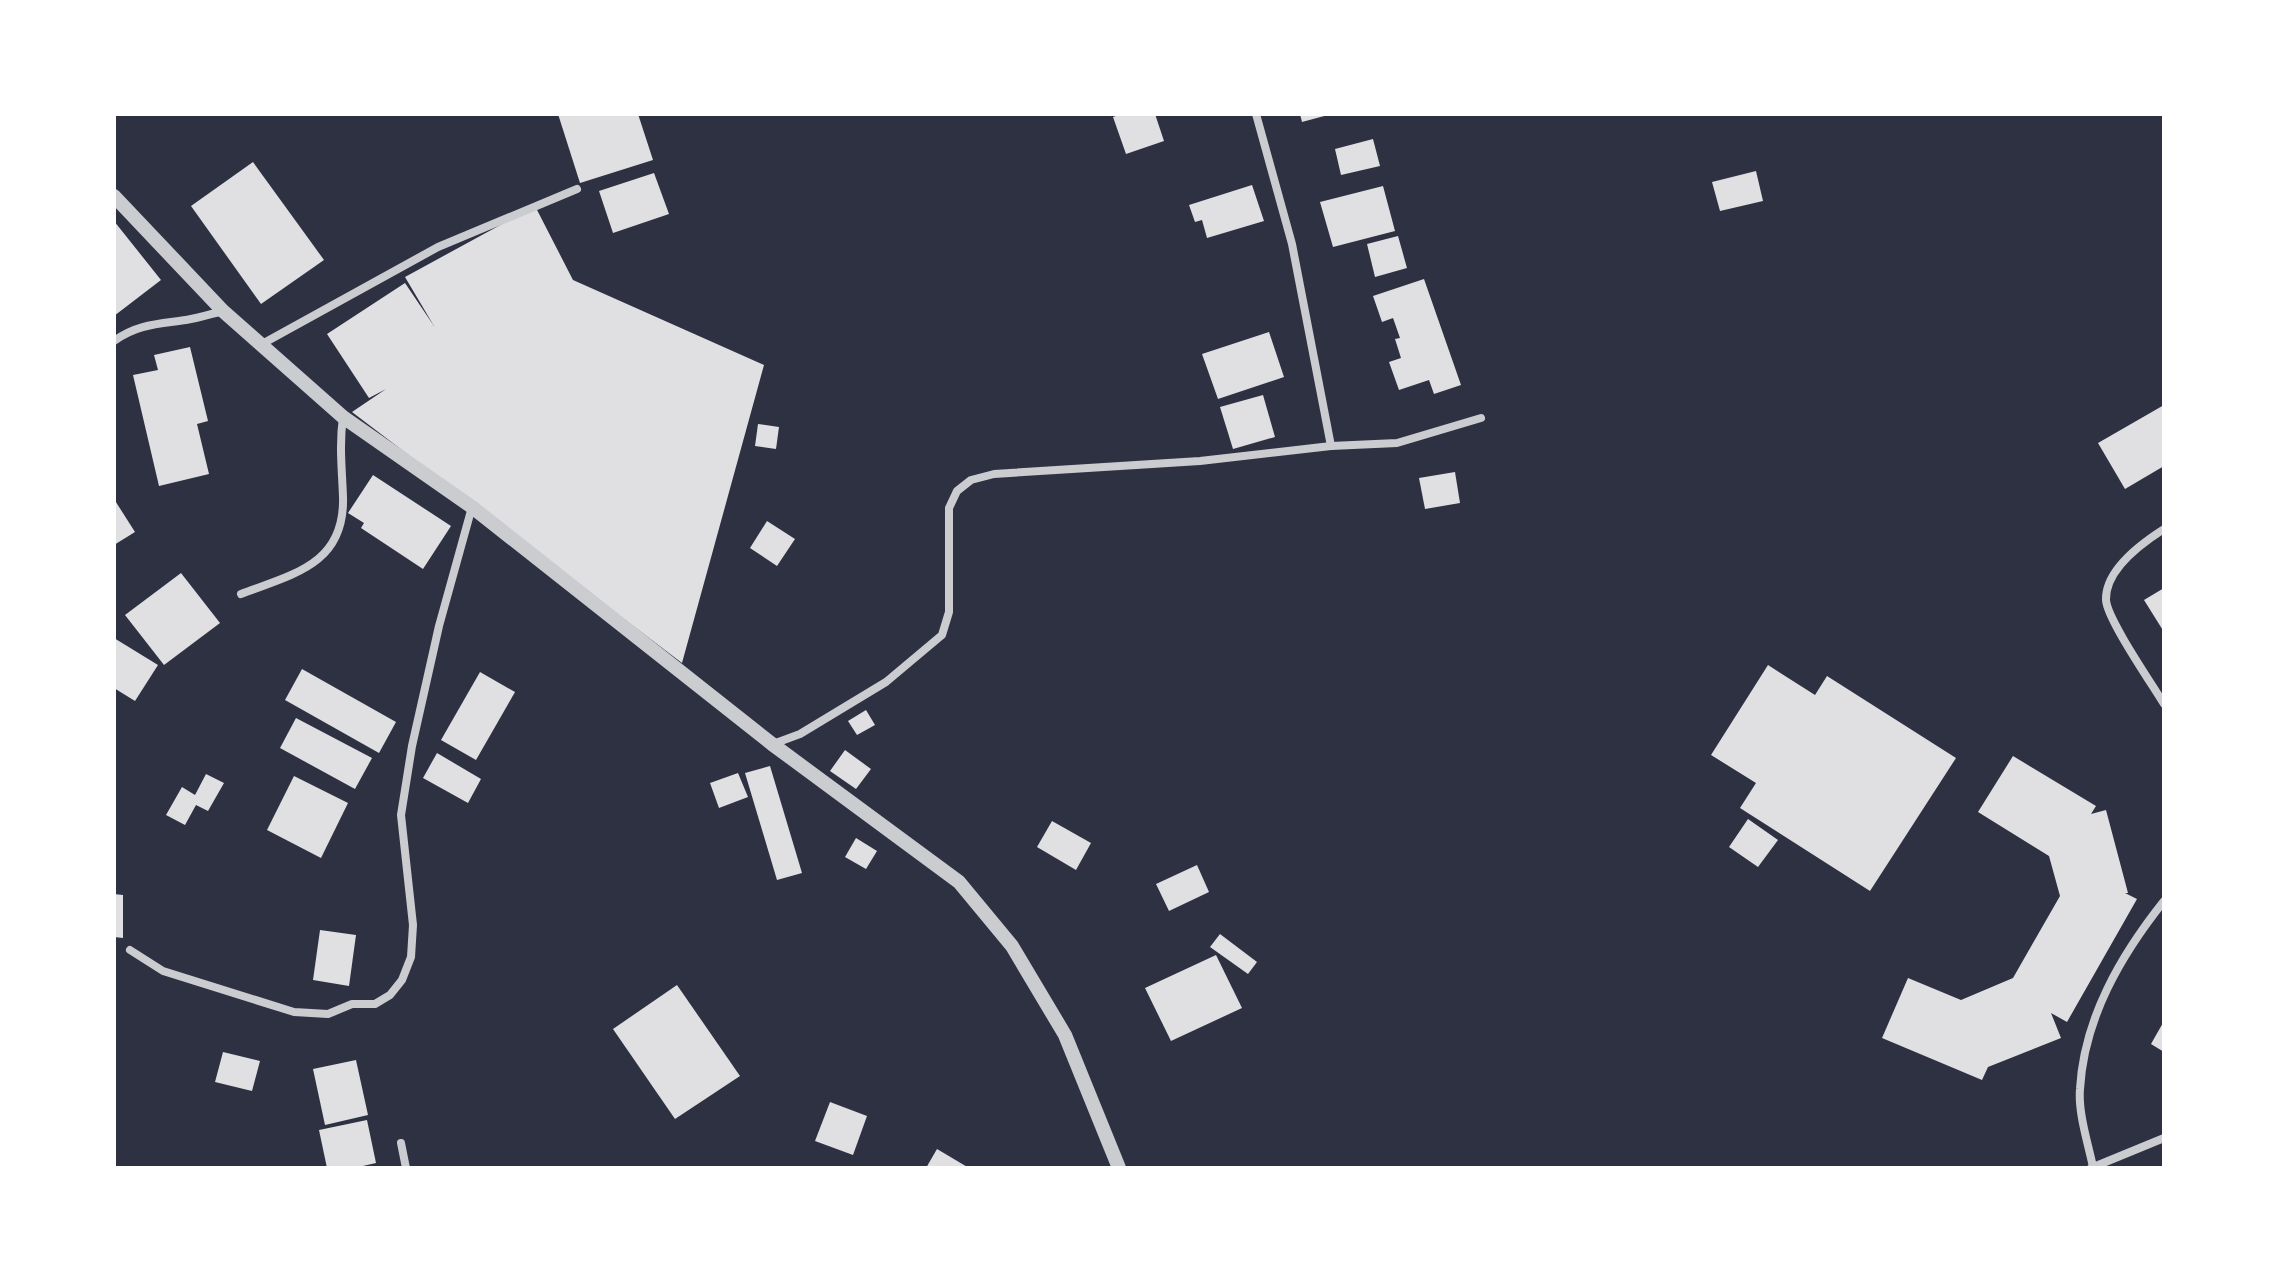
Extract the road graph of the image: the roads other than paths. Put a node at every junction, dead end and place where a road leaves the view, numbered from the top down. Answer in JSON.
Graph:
{"nodes":[{"id":1,"x":1256,"y":114,"type":"edge"},
{"id":2,"x":577,"y":189,"type":"dead end"},
{"id":3,"x":114,"y":196,"type":"edge"},
{"id":4,"x":223,"y":311,"type":"junction"},
{"id":5,"x":114,"y":341,"type":"edge"},
{"id":6,"x":262,"y":344,"type":"junction"},
{"id":7,"x":343,"y":417,"type":"junction"},
{"id":8,"x":1481,"y":418,"type":"dead end"},
{"id":9,"x":1331,"y":446,"type":"junction"},
{"id":10,"x":472,"y":507,"type":"junction"},
{"id":11,"x":2164,"y":529,"type":"edge"},
{"id":12,"x":241,"y":594,"type":"dead end"},
{"id":13,"x":2164,"y":704,"type":"edge"},
{"id":14,"x":772,"y":744,"type":"junction"},
{"id":15,"x":2164,"y":901,"type":"edge"},
{"id":16,"x":130,"y":950,"type":"dead end"},
{"id":17,"x":2164,"y":1138,"type":"edge"},
{"id":18,"x":401,"y":1143,"type":"dead end"},
{"id":19,"x":406,"y":1168,"type":"edge"},
{"id":20,"x":1119,"y":1168,"type":"edge"},
{"id":21,"x":2092,"y":1168,"type":"edge"}],
"edges":[{"from":1,"to":9,"type":"street"},
{"from":2,"to":6,"type":"street"},
{"from":3,"to":4,"type":"street"},
{"from":4,"to":5,"type":"street"},
{"from":4,"to":6,"type":"street"},
{"from":6,"to":7,"type":"street"},
{"from":7,"to":10,"type":"street"},
{"from":7,"to":12,"type":"street"},
{"from":8,"to":9,"type":"street"},
{"from":9,"to":14,"type":"street"},
{"from":10,"to":14,"type":"street"},
{"from":10,"to":16,"type":"street"},
{"from":11,"to":13,"type":"street"},
{"from":14,"to":20,"type":"street"},
{"from":15,"to":21,"type":"street"},
{"from":17,"to":21,"type":"street"},
{"from":18,"to":19,"type":"street"}]}
